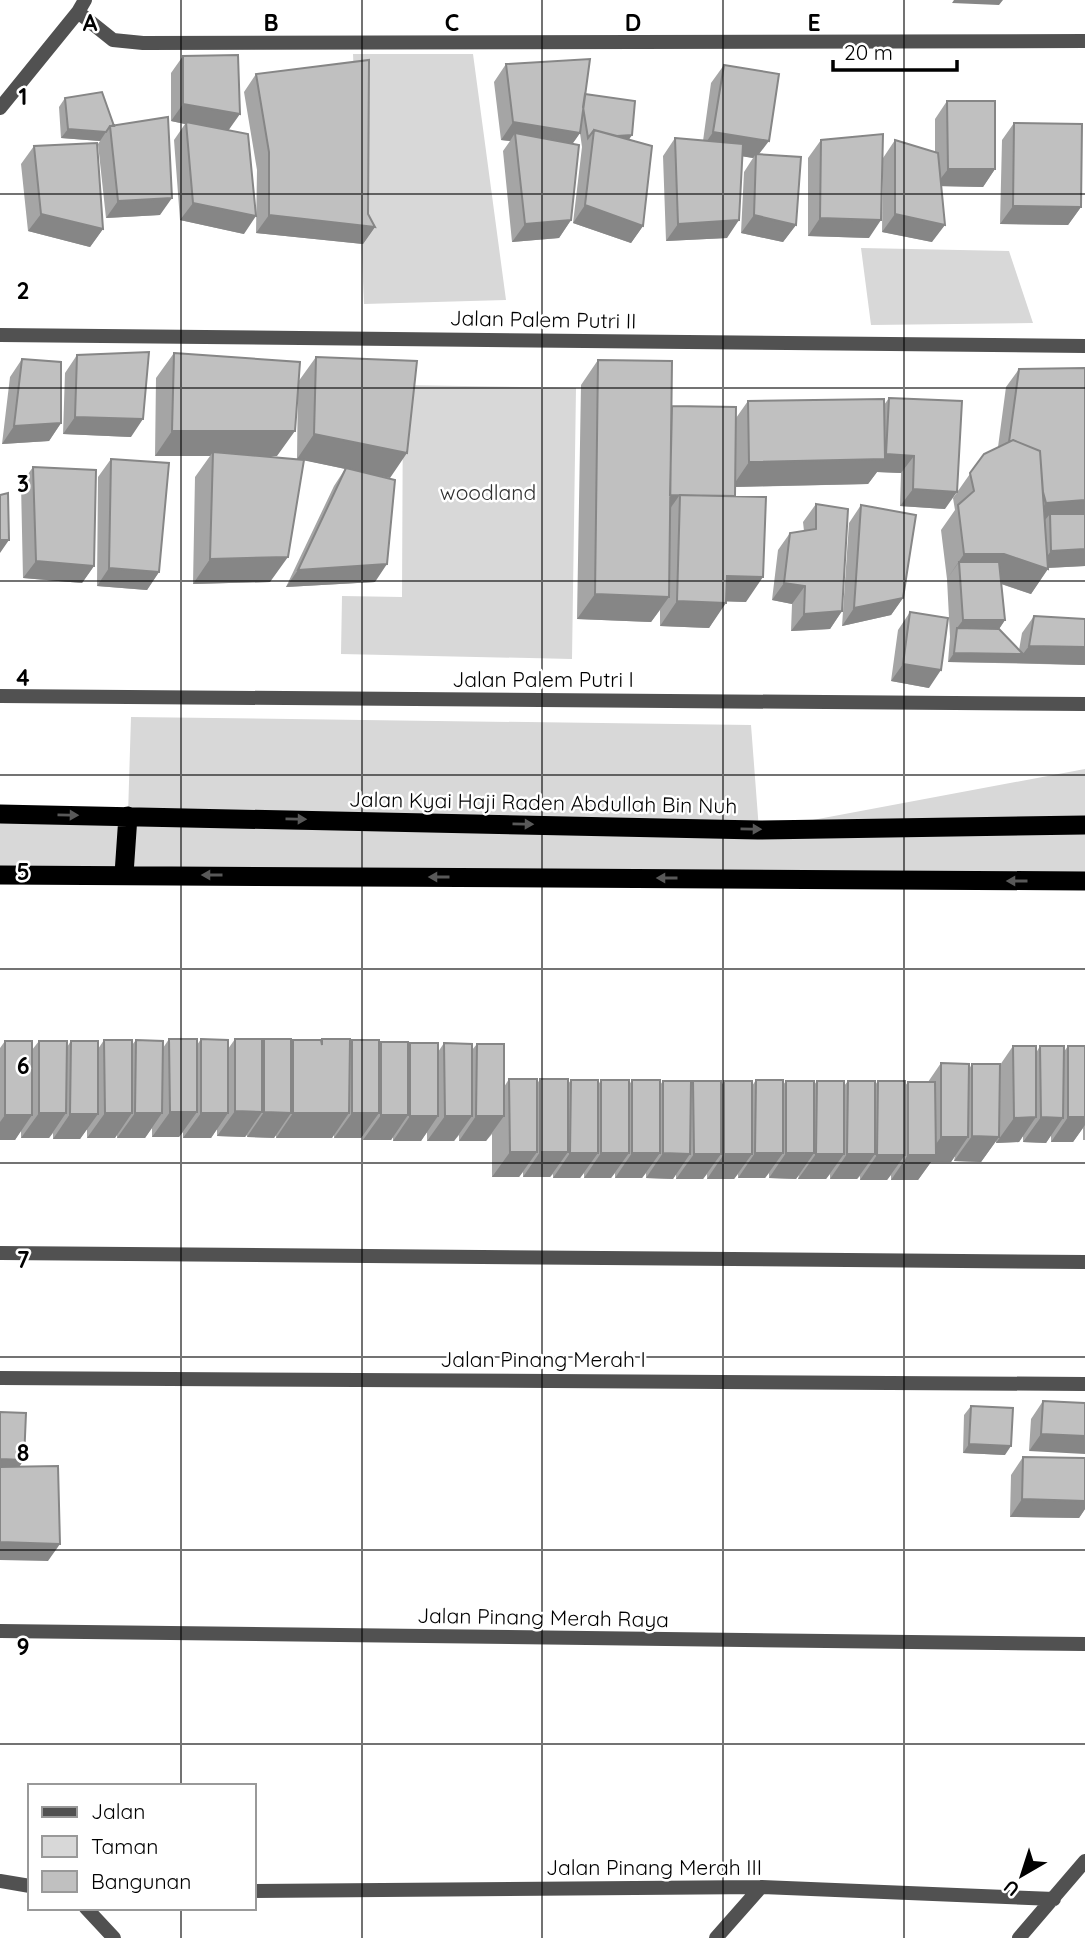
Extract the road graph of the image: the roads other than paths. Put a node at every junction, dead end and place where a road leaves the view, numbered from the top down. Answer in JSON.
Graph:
{"nodes":[{"id":1,"x":82,"y":6,"type":"edge"},
{"id":2,"x":1085,"y":41,"type":"edge"},
{"id":3,"x":0,"y":108,"type":"edge"},
{"id":4,"x":0,"y":335,"type":"edge"},
{"id":5,"x":1085,"y":346,"type":"edge"},
{"id":6,"x":0,"y":696,"type":"edge"},
{"id":7,"x":1085,"y":704,"type":"edge"},
{"id":8,"x":0,"y":814,"type":"edge"},
{"id":9,"x":128,"y":816,"type":"junction"},
{"id":10,"x":1085,"y":825,"type":"edge"},
{"id":11,"x":124,"y":874,"type":"junction"},
{"id":12,"x":0,"y":875,"type":"edge"},
{"id":13,"x":1085,"y":881,"type":"edge"},
{"id":14,"x":0,"y":1253,"type":"edge"},
{"id":15,"x":1085,"y":1262,"type":"edge"},
{"id":16,"x":0,"y":1378,"type":"edge"},
{"id":17,"x":1085,"y":1384,"type":"edge"},
{"id":18,"x":0,"y":1631,"type":"edge"},
{"id":19,"x":1085,"y":1644,"type":"edge"},
{"id":20,"x":1085,"y":1861,"type":"edge"},
{"id":21,"x":0,"y":1881,"type":"edge"},
{"id":22,"x":28,"y":1886,"type":"edge"},
{"id":23,"x":761,"y":1887,"type":"junction"},
{"id":24,"x":256,"y":1891,"type":"edge"},
{"id":25,"x":1054,"y":1899,"type":"junction"},
{"id":26,"x":88,"y":1910,"type":"edge"},
{"id":27,"x":114,"y":1938,"type":"edge"},
{"id":28,"x":716,"y":1938,"type":"edge"},
{"id":29,"x":1019,"y":1938,"type":"edge"}],
"edges":[{"from":1,"to":2,"type":"street"},
{"from":1,"to":3,"type":"street"},
{"from":4,"to":5,"type":"street","name":"Jalan Palem Putri II"},
{"from":6,"to":7,"type":"street","name":"Jalan Palem Putri I"},
{"from":8,"to":9,"type":"highway","name":"Jalan Kyai Haji Raden Abdullah Bin Nuh","one_way":true},
{"from":9,"to":10,"type":"highway","name":"Jalan Kyai Haji Raden Abdullah Bin Nuh","one_way":true},
{"from":9,"to":11,"type":"highway"},
{"from":11,"to":12,"type":"highway"},
{"from":13,"to":11,"type":"highway","one_way":true},
{"from":14,"to":15,"type":"street"},
{"from":16,"to":17,"type":"street","name":"Jalan Pinang Merah I"},
{"from":18,"to":19,"type":"street","name":"Jalan Pinang Merah Raya"},
{"from":20,"to":25,"type":"street"},
{"from":21,"to":22,"type":"street"},
{"from":23,"to":24,"type":"street","name":"Jalan Pinang Merah III"},
{"from":23,"to":25,"type":"street","name":"Jalan Pinang Merah III"},
{"from":23,"to":28,"type":"street"},
{"from":25,"to":29,"type":"street"},
{"from":26,"to":27,"type":"street"}]}
